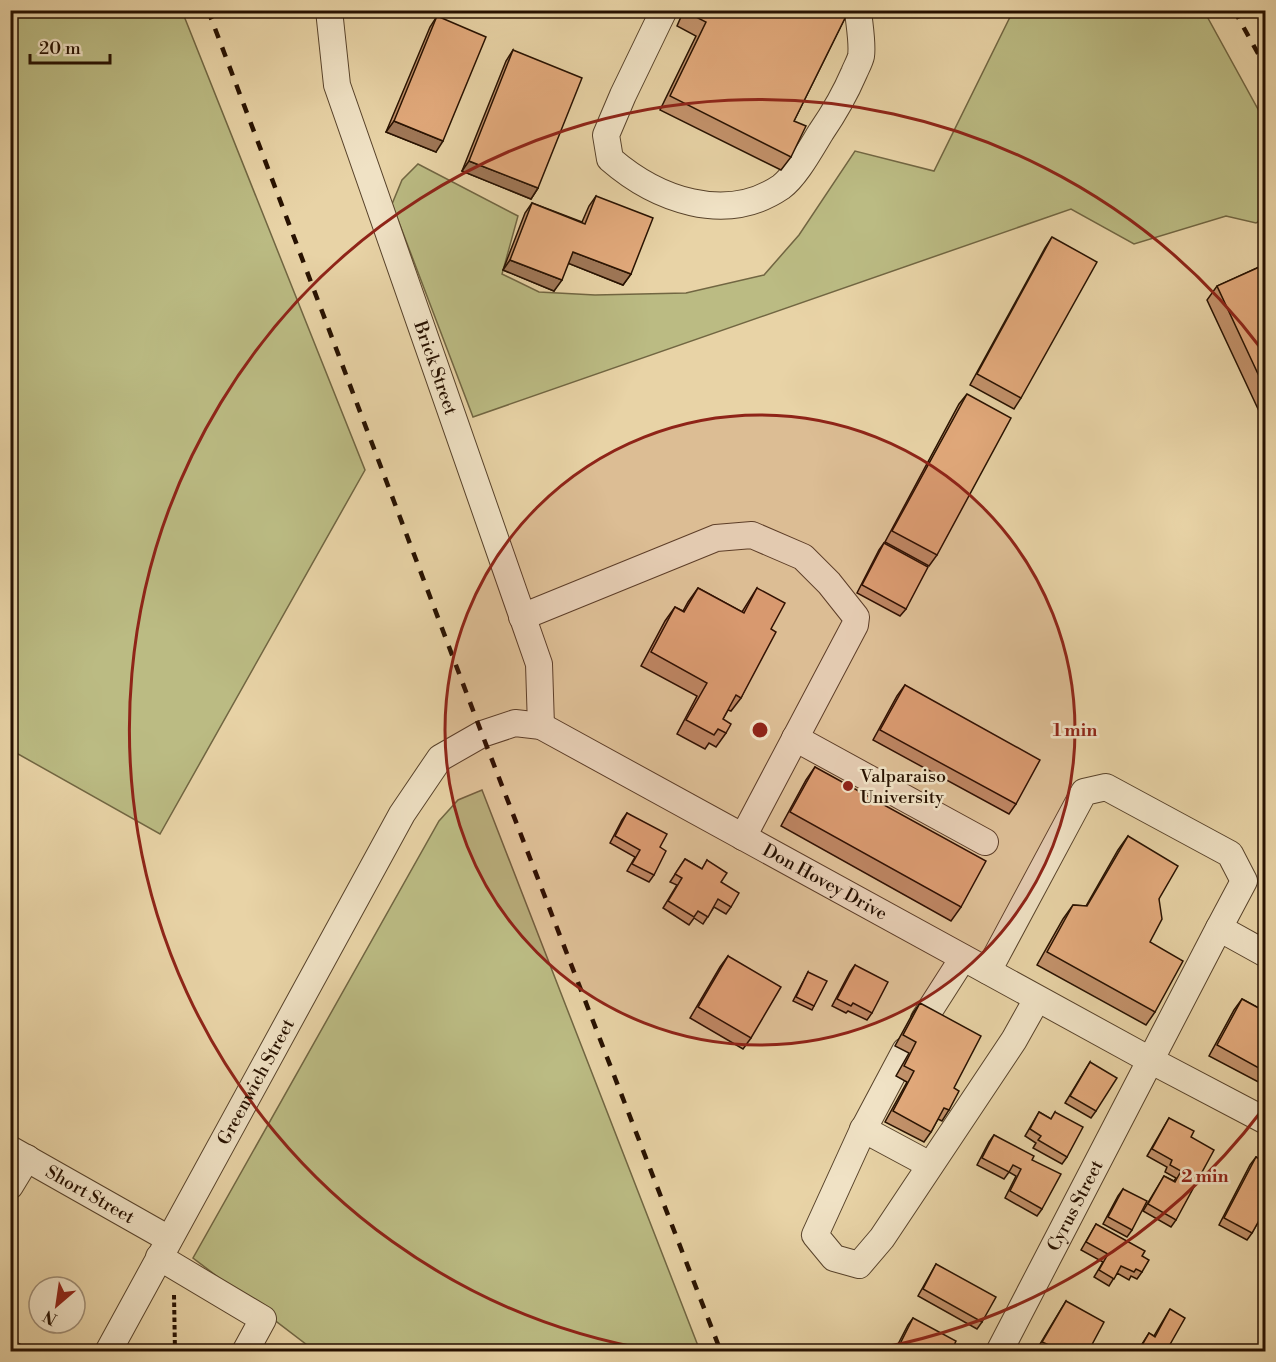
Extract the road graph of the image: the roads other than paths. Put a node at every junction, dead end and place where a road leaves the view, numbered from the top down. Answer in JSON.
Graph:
{"nodes":[{"id":1,"x":329,"y":10,"type":"edge"},
{"id":2,"x":664,"y":10,"type":"edge"},
{"id":3,"x":858,"y":10,"type":"edge"},
{"id":4,"x":522,"y":617,"type":"junction"},
{"id":5,"x":541,"y":726,"type":"junction"},
{"id":6,"x":795,"y":738,"type":"junction"},
{"id":7,"x":402,"y":814,"type":"joint"},
{"id":8,"x":743,"y":837,"type":"junction"},
{"id":9,"x":985,"y":842,"type":"dead end"},
{"id":10,"x":1219,"y":928,"type":"junction"},
{"id":11,"x":1266,"y":954,"type":"edge"},
{"id":12,"x":963,"y":957,"type":"junction"},
{"id":13,"x":988,"y":971,"type":"junction"},
{"id":14,"x":1037,"y":999,"type":"junction"},
{"id":15,"x":924,"y":1019,"type":"edge"},
{"id":16,"x":906,"y":1051,"type":"edge"},
{"id":17,"x":1150,"y":1060,"type":"junction"},
{"id":18,"x":1266,"y":1121,"type":"edge"},
{"id":19,"x":863,"y":1129,"type":"junction"},
{"id":20,"x":19,"y":1153,"type":"edge"},
{"id":21,"x":930,"y":1165,"type":"junction"},
{"id":22,"x":10,"y":1186,"type":"edge"},
{"id":23,"x":164,"y":1248,"type":"junction"},
{"id":24,"x":108,"y":1352,"type":"edge"},
{"id":25,"x":245,"y":1352,"type":"edge"},
{"id":26,"x":999,"y":1352,"type":"edge"}],
"edges":[{"from":1,"to":4,"type":"street","name":"Brick Street"},
{"from":2,"to":3,"type":"street"},
{"from":4,"to":5,"type":"street","name":"Brick Street"},
{"from":4,"to":6,"type":"street"},
{"from":5,"to":7,"type":"street","name":"Don Hovey Drive"},
{"from":5,"to":8,"type":"street","name":"Don Hovey Drive"},
{"from":6,"to":8,"type":"street"},
{"from":6,"to":9,"type":"street"},
{"from":7,"to":23,"type":"street","name":"Greenwich Street"},
{"from":8,"to":12,"type":"street","name":"Don Hovey Drive"},
{"from":10,"to":11,"type":"street"},
{"from":10,"to":13,"type":"street","name":"Cyrus Street"},
{"from":10,"to":17,"type":"street","name":"Cyrus Street"},
{"from":12,"to":13,"type":"street","name":"Don Hovey Drive"},
{"from":12,"to":15,"type":"street"},
{"from":13,"to":14,"type":"street","name":"Don Hovey Drive"},
{"from":14,"to":17,"type":"street","name":"Don Hovey Drive"},
{"from":14,"to":21,"type":"street"},
{"from":16,"to":19,"type":"street"},
{"from":17,"to":18,"type":"street","name":"Don Hovey Drive"},
{"from":17,"to":26,"type":"street","name":"Cyrus Street"},
{"from":19,"to":21,"type":"street"},
{"from":19,"to":21,"type":"street"},
{"from":20,"to":22,"type":"street"},
{"from":20,"to":23,"type":"street","name":"Short Street"},
{"from":23,"to":24,"type":"street","name":"Greenwich Street"},
{"from":23,"to":25,"type":"street","name":"Short Street"}]}
